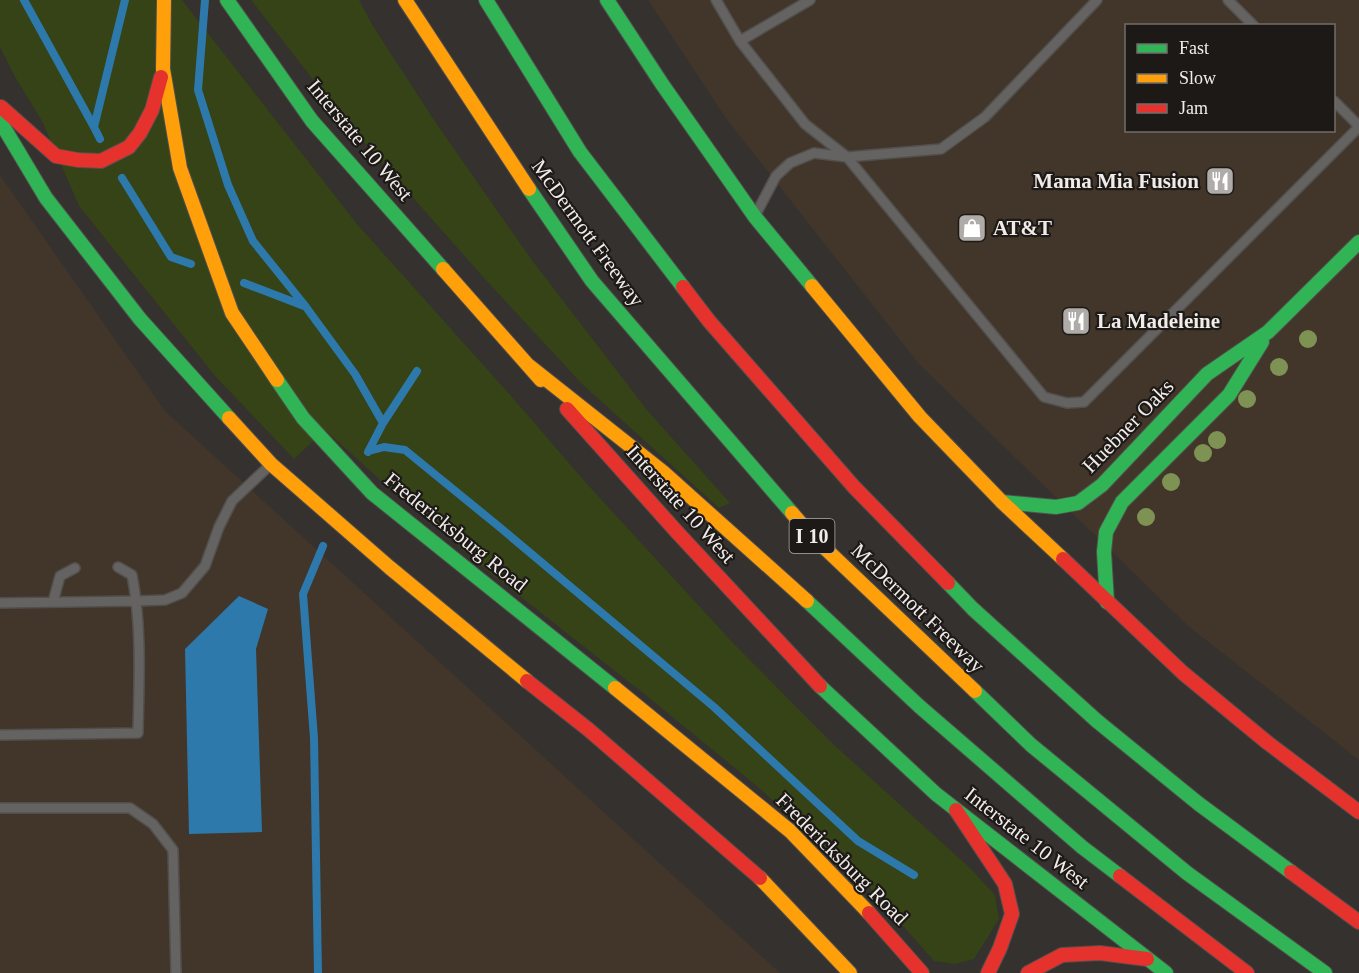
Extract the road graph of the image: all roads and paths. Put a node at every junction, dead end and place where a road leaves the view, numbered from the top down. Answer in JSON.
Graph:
{"nodes":[{"id":1,"x":164,"y":0,"type":"edge"},
{"id":2,"x":405,"y":0,"type":"edge"},
{"id":3,"x":486,"y":0,"type":"edge"},
{"id":4,"x":607,"y":0,"type":"edge"},
{"id":5,"x":716,"y":0,"type":"edge"},
{"id":6,"x":810,"y":0,"type":"edge"},
{"id":7,"x":1097,"y":0,"type":"edge"},
{"id":8,"x":1228,"y":0,"type":"edge"},
{"id":9,"x":229,"y":3,"type":"edge"},
{"id":10,"x":1252,"y":24,"type":"edge"},
{"id":11,"x":740,"y":41,"type":"junction"},
{"id":12,"x":163,"y":69,"type":"junction"},
{"id":13,"x":1335,"y":102,"type":"edge"},
{"id":14,"x":0,"y":106,"type":"edge"},
{"id":15,"x":0,"y":121,"type":"edge"},
{"id":16,"x":1359,"y":126,"type":"edge"},
{"id":17,"x":847,"y":157,"type":"junction"},
{"id":18,"x":755,"y":217,"type":"junction"},
{"id":19,"x":1359,"y":242,"type":"edge"},
{"id":20,"x":1268,"y":332,"type":"junction"},
{"id":21,"x":528,"y":365,"type":"junction"},
{"id":22,"x":271,"y":464,"type":"junction"},
{"id":23,"x":1002,"y":502,"type":"junction"},
{"id":24,"x":118,"y":567,"type":"dead end"},
{"id":25,"x":75,"y":568,"type":"dead end"},
{"id":26,"x":137,"y":601,"type":"junction"},
{"id":27,"x":53,"y":602,"type":"junction"},
{"id":28,"x":1107,"y":602,"type":"junction"},
{"id":29,"x":0,"y":603,"type":"edge"},
{"id":30,"x":0,"y":735,"type":"edge"},
{"id":31,"x":0,"y":808,"type":"edge"},
{"id":32,"x":956,"y":810,"type":"junction"},
{"id":33,"x":1359,"y":812,"type":"edge"},
{"id":34,"x":1359,"y":922,"type":"edge"},
{"id":35,"x":1147,"y":959,"type":"junction"},
{"id":36,"x":176,"y":973,"type":"edge"},
{"id":37,"x":850,"y":973,"type":"edge"},
{"id":38,"x":922,"y":973,"type":"edge"},
{"id":39,"x":987,"y":973,"type":"edge"},
{"id":40,"x":1028,"y":973,"type":"edge"},
{"id":41,"x":1166,"y":973,"type":"edge"},
{"id":42,"x":1247,"y":973,"type":"edge"},
{"id":43,"x":1325,"y":973,"type":"edge"}],
"edges":[{"from":1,"to":12,"type":"main road","name":"Fredericksburg Road"},
{"from":2,"to":43,"type":"main road","name":"McDermott Freeway","number":"I 10"},
{"from":3,"to":34,"type":"main road","name":"McDermott Freeway"},
{"from":4,"to":18,"type":"main road"},
{"from":5,"to":11,"type":"lane"},
{"from":6,"to":11,"type":"lane"},
{"from":7,"to":17,"type":"lane"},
{"from":8,"to":10,"type":"lane"},
{"from":9,"to":21,"type":"main road","name":"Interstate 10 West"},
{"from":11,"to":17,"type":"lane"},
{"from":12,"to":14,"type":"main road"},
{"from":12,"to":38,"type":"main road","name":"Fredericksburg Road"},
{"from":13,"to":16,"type":"lane"},
{"from":15,"to":22,"type":"main road"},
{"from":16,"to":17,"type":"lane"},
{"from":17,"to":18,"type":"lane"},
{"from":18,"to":23,"type":"main road"},
{"from":19,"to":20,"type":"main road","name":"Huebner Oaks"},
{"from":20,"to":23,"type":"main road","name":"Huebner Oaks"},
{"from":20,"to":28,"type":"main road","name":"Huebner Oaks"},
{"from":21,"to":32,"type":"main road","name":"Interstate 10 West"},
{"from":21,"to":42,"type":"main road"},
{"from":22,"to":26,"type":"lane"},
{"from":22,"to":37,"type":"main road"},
{"from":23,"to":28,"type":"main road"},
{"from":24,"to":26,"type":"lane"},
{"from":25,"to":27,"type":"lane"},
{"from":26,"to":27,"type":"lane"},
{"from":26,"to":30,"type":"lane"},
{"from":27,"to":29,"type":"lane"},
{"from":28,"to":33,"type":"main road"},
{"from":31,"to":36,"type":"lane"},
{"from":32,"to":35,"type":"main road","name":"Interstate 10 West"},
{"from":32,"to":39,"type":"main road"},
{"from":35,"to":40,"type":"main road"},
{"from":35,"to":41,"type":"main road","name":"Interstate 10 West"}]}
